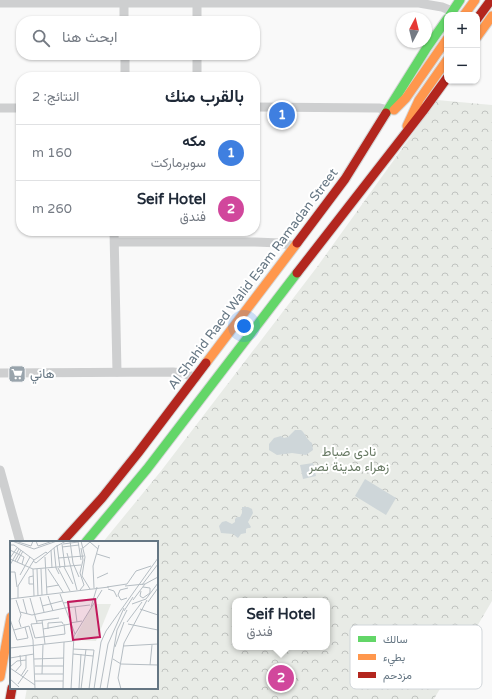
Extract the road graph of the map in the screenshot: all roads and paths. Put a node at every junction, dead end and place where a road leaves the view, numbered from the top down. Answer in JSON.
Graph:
{"nodes":[{"id":1,"x":460,"y":0,"type":"edge"},
{"id":2,"x":491,"y":0,"type":"edge"},
{"id":3,"x":1,"y":2,"type":"edge"},
{"id":4,"x":124,"y":3,"type":"junction"},
{"id":5,"x":197,"y":3,"type":"junction"},
{"id":6,"x":473,"y":3,"type":"edge"},
{"id":7,"x":447,"y":12,"type":"edge"},
{"id":8,"x":452,"y":12,"type":"edge"},
{"id":9,"x":466,"y":12,"type":"edge"},
{"id":10,"x":480,"y":15,"type":"edge"},
{"id":11,"x":124,"y":16,"type":"edge"},
{"id":12,"x":197,"y":16,"type":"edge"},
{"id":13,"x":492,"y":16,"type":"edge"},
{"id":14,"x":444,"y":24,"type":"edge"},
{"id":15,"x":480,"y":33,"type":"edge"},
{"id":16,"x":444,"y":43,"type":"edge"},
{"id":17,"x":125,"y":60,"type":"edge"},
{"id":18,"x":197,"y":60,"type":"edge"},
{"id":19,"x":444,"y":64,"type":"edge"},
{"id":20,"x":125,"y":72,"type":"edge"},
{"id":21,"x":197,"y":72,"type":"edge"},
{"id":22,"x":444,"y":82,"type":"edge"},
{"id":23,"x":260,"y":107,"type":"edge"},
{"id":24,"x":0,"y":108,"type":"edge"},
{"id":25,"x":16,"y":108,"type":"edge"},
{"id":26,"x":388,"y":110,"type":"junction"},
{"id":27,"x":381,"y":122,"type":"junction"},
{"id":28,"x":405,"y":133,"type":"junction"},
{"id":29,"x":114,"y":236,"type":"edge"},
{"id":30,"x":115,"y":242,"type":"junction"},
{"id":31,"x":295,"y":246,"type":"junction"},
{"id":32,"x":270,"y":280,"type":"junction"},
{"id":33,"x":284,"y":290,"type":"junction"},
{"id":34,"x":117,"y":372,"type":"junction"},
{"id":35,"x":0,"y":373,"type":"edge"},
{"id":36,"x":196,"y":378,"type":"junction"},
{"id":37,"x":0,"y":470,"type":"edge"},
{"id":38,"x":20,"y":541,"type":"edge"},
{"id":39,"x":63,"y":541,"type":"edge"},
{"id":40,"x":87,"y":541,"type":"edge"},
{"id":41,"x":10,"y":623,"type":"edge"},
{"id":42,"x":0,"y":677,"type":"edge"},
{"id":43,"x":12,"y":689,"type":"edge"},
{"id":44,"x":10,"y":699,"type":"edge"}],
"edges":[{"from":1,"to":8,"type":"street","name":"Al Shahid Raed Walid Esam Ramadan Street"},
{"from":2,"to":10,"type":"street"},
{"from":3,"to":4,"type":"street"},
{"from":4,"to":5,"type":"street"},
{"from":4,"to":11,"type":"street"},
{"from":5,"to":7,"type":"street"},
{"from":5,"to":12,"type":"street"},
{"from":6,"to":9,"type":"street"},
{"from":13,"to":15,"type":"street"},
{"from":14,"to":26,"type":"street","name":"Al Shahid Raed Walid Esam Ramadan Street"},
{"from":16,"to":27,"type":"street"},
{"from":17,"to":20,"type":"street"},
{"from":18,"to":21,"type":"street"},
{"from":19,"to":28,"type":"street"},
{"from":22,"to":28,"type":"street"},
{"from":23,"to":26,"type":"street"},
{"from":24,"to":25,"type":"street"},
{"from":26,"to":27,"type":"street","name":"Al Shahid Raed Walid Esam Ramadan Street"},
{"from":27,"to":31,"type":"street","name":"Al Shahid Raed Walid Esam Ramadan Street"},
{"from":28,"to":33,"type":"street"},
{"from":29,"to":30,"type":"street"},
{"from":30,"to":31,"type":"street"},
{"from":30,"to":34,"type":"street"},
{"from":31,"to":32,"type":"street","name":"Al Shahid Raed Walid Esam Ramadan Street"},
{"from":32,"to":33,"type":"street"},
{"from":32,"to":36,"type":"street","name":"Al Shahid Raed Walid Esam Ramadan Street"},
{"from":33,"to":40,"type":"street"},
{"from":34,"to":35,"type":"street"},
{"from":34,"to":36,"type":"street"},
{"from":36,"to":39,"type":"street","name":"Al Shahid Raed Walid Esam Ramadan Street"},
{"from":37,"to":38,"type":"street"},
{"from":41,"to":42,"type":"street"},
{"from":43,"to":44,"type":"street"}]}
